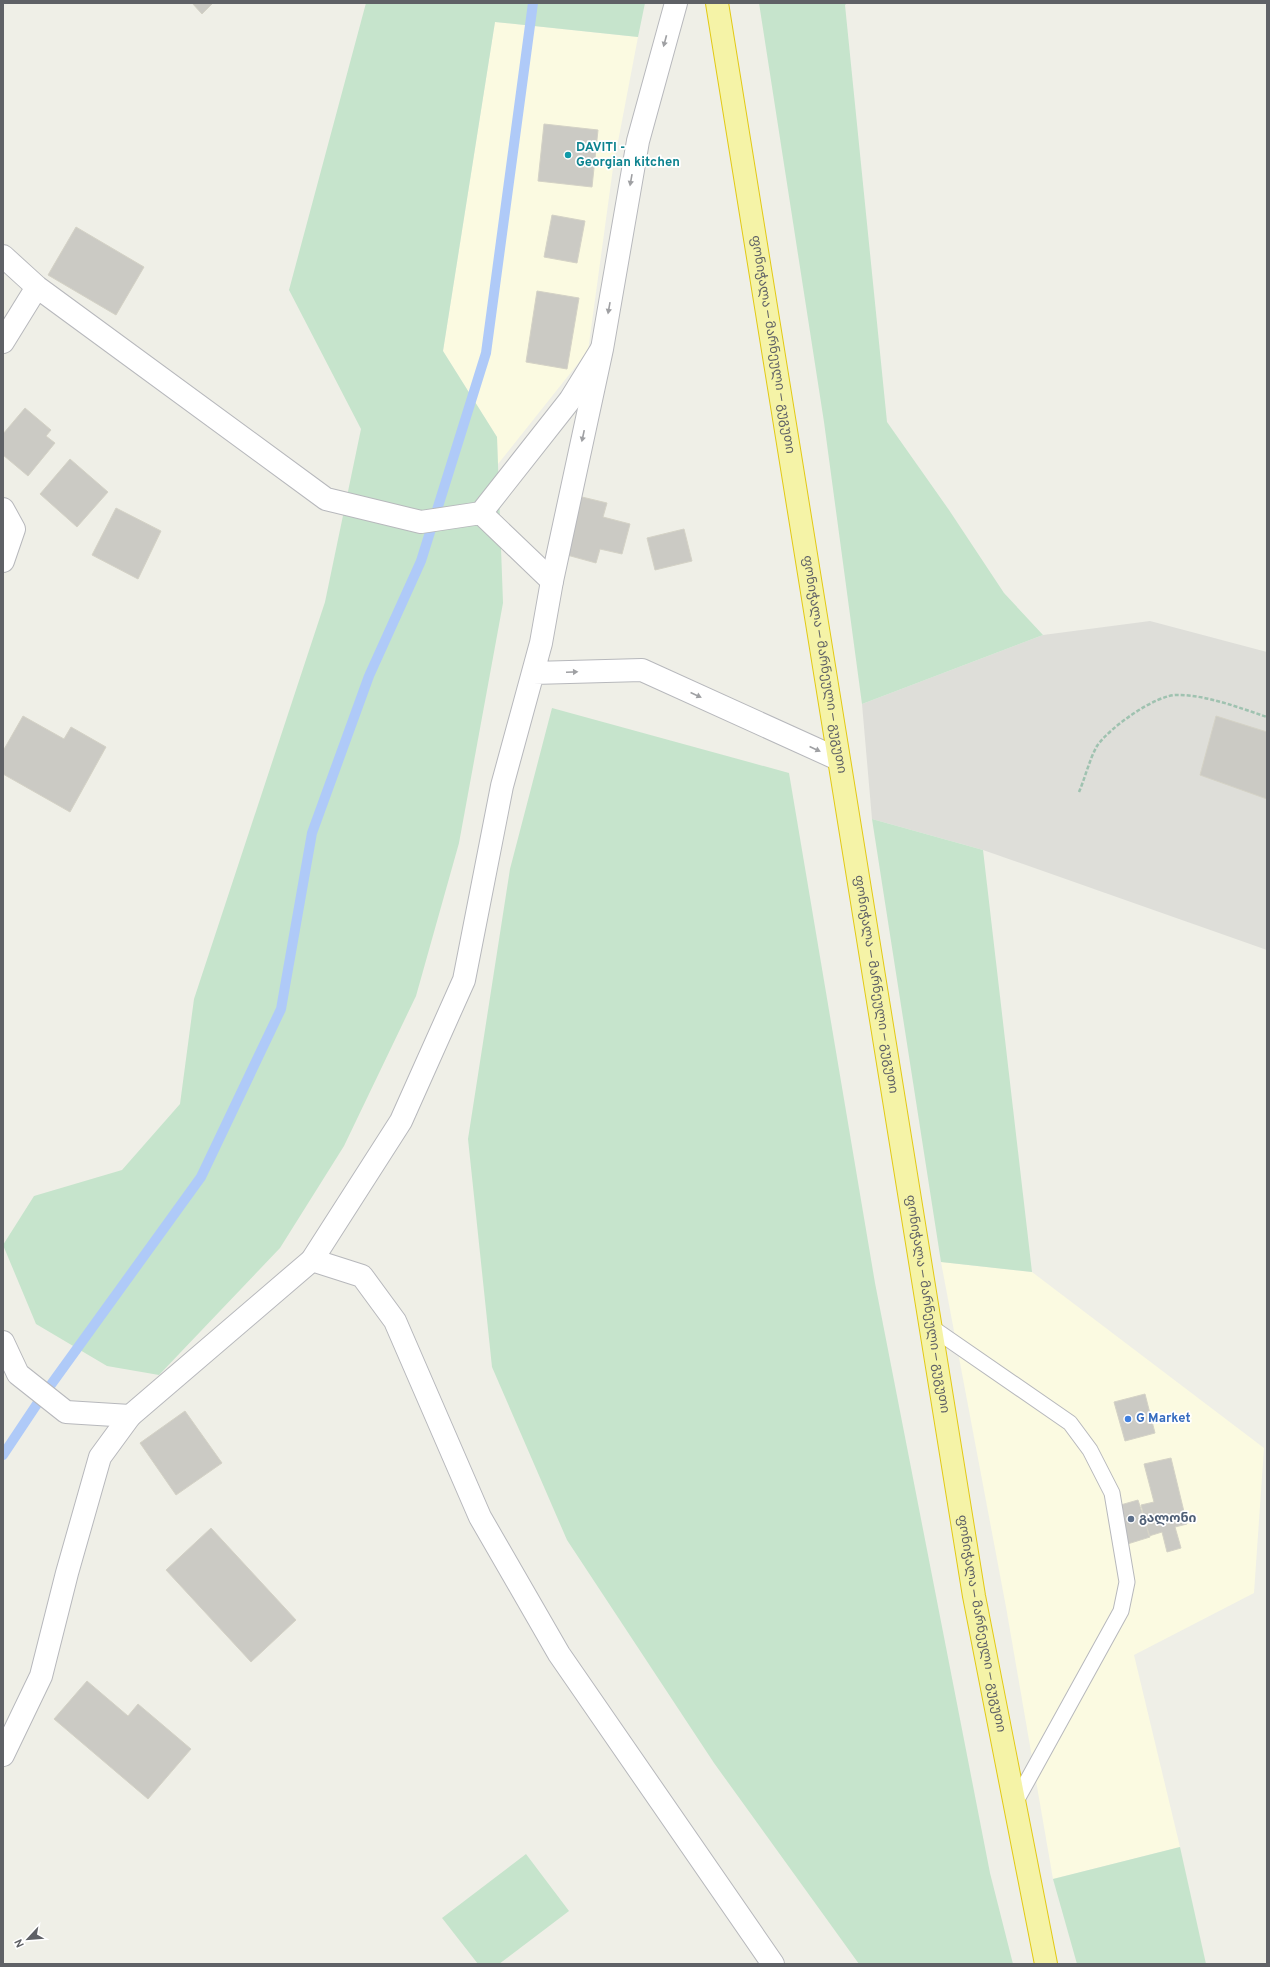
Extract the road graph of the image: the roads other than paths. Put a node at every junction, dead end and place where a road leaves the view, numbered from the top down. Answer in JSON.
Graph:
{"nodes":[{"id":1,"x":676,"y":3,"type":"edge"},
{"id":2,"x":717,"y":3,"type":"edge"},
{"id":3,"x":3,"y":256,"type":"edge"},
{"id":4,"x":37,"y":287,"type":"junction"},
{"id":5,"x":3,"y":342,"type":"edge"},
{"id":6,"x":602,"y":349,"type":"junction"},
{"id":7,"x":3,"y":509,"type":"edge"},
{"id":8,"x":481,"y":513,"type":"junction"},
{"id":9,"x":3,"y":561,"type":"edge"},
{"id":10,"x":552,"y":581,"type":"junction"},
{"id":11,"x":533,"y":673,"type":"junction"},
{"id":12,"x":838,"y":759,"type":"junction"},
{"id":13,"x":312,"y":1260,"type":"junction"},
{"id":14,"x":931,"y":1327,"type":"junction"},
{"id":15,"x":3,"y":1342,"type":"edge"},
{"id":16,"x":130,"y":1416,"type":"junction"},
{"id":17,"x":3,"y":1756,"type":"edge"},
{"id":18,"x":1015,"y":1803,"type":"junction"},
{"id":19,"x":773,"y":1964,"type":"edge"},
{"id":20,"x":1046,"y":1964,"type":"edge"}],
"edges":[{"from":1,"to":6,"type":"street","one_way":true},
{"from":2,"to":12,"type":"highway","name":"ფონიჭალა — მარნეული — გუგუთი"},
{"from":3,"to":4,"type":"street"},
{"from":4,"to":5,"type":"street"},
{"from":4,"to":8,"type":"street"},
{"from":6,"to":8,"type":"street"},
{"from":6,"to":10,"type":"street","one_way":true},
{"from":7,"to":9,"type":"street"},
{"from":8,"to":10,"type":"street"},
{"from":10,"to":11,"type":"street"},
{"from":11,"to":12,"type":"street","one_way":true},
{"from":11,"to":13,"type":"street"},
{"from":12,"to":14,"type":"highway","name":"ფონიჭალა — მარნეული — გუგუთი"},
{"from":13,"to":16,"type":"street"},
{"from":13,"to":19,"type":"street"},
{"from":14,"to":18,"type":"highway","name":"ფონიჭალა — მარნეული — გუგუთი"},
{"from":14,"to":18,"type":"lane"},
{"from":15,"to":16,"type":"street"},
{"from":16,"to":17,"type":"street"},
{"from":18,"to":20,"type":"highway","name":"ფონიჭალა — მარნეული — გუგუთი"}]}
